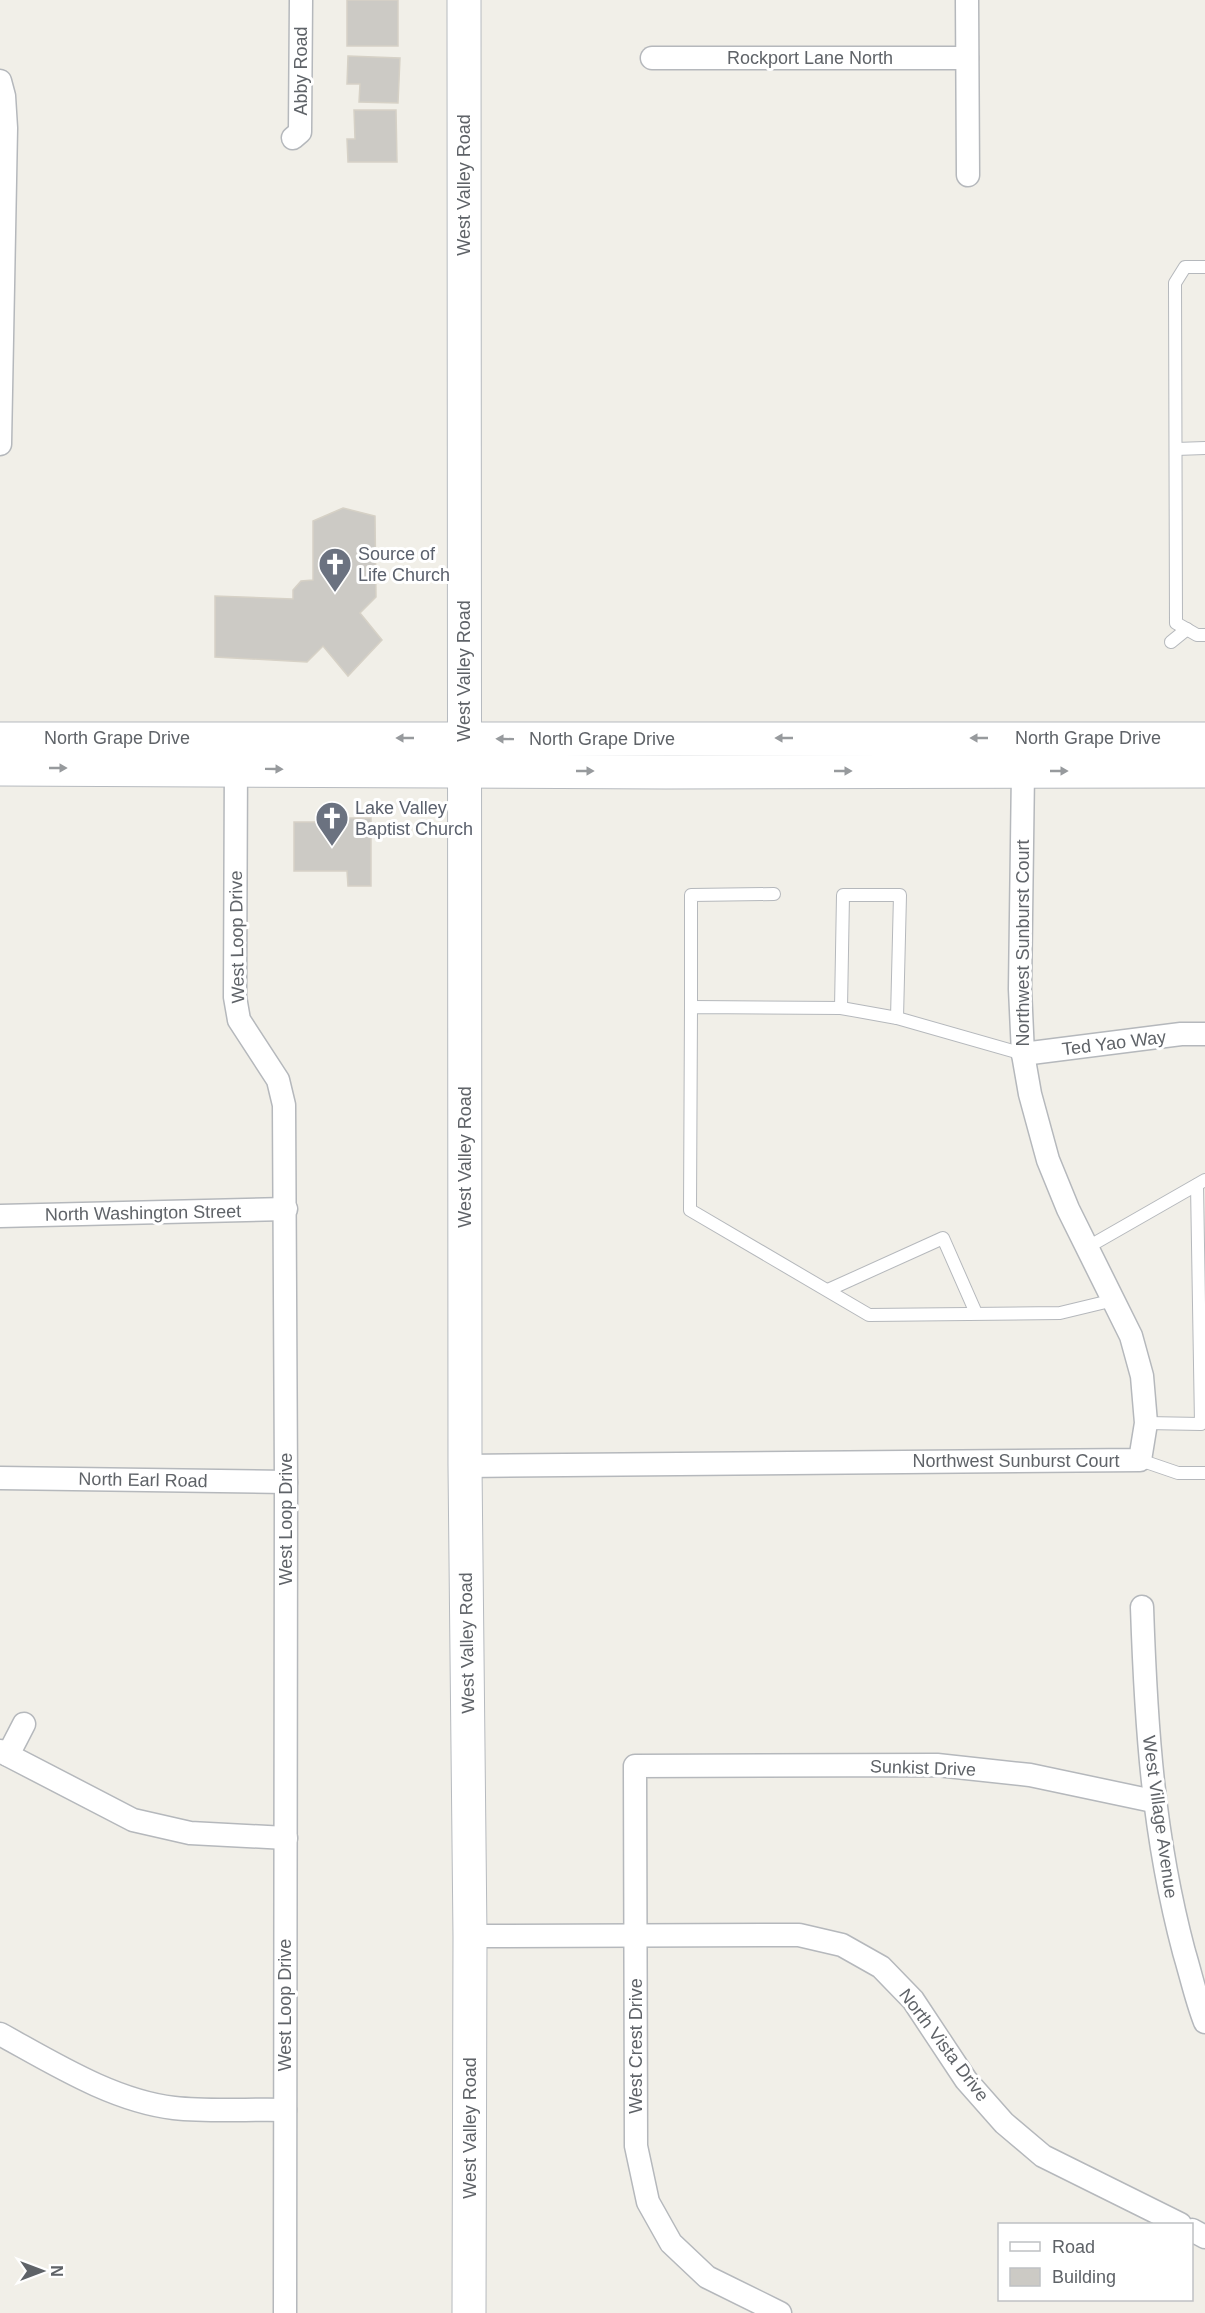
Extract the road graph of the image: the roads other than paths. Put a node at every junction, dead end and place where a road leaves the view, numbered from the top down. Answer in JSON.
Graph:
{"nodes":[{"id":1,"x":301,"y":0,"type":"edge"},
{"id":2,"x":464,"y":0,"type":"edge"},
{"id":3,"x":967,"y":0,"type":"edge"},
{"id":4,"x":652,"y":58,"type":"dead end"},
{"id":5,"x":968,"y":58,"type":"junction"},
{"id":6,"x":0,"y":81,"type":"edge"},
{"id":7,"x":292,"y":138,"type":"dead end"},
{"id":8,"x":968,"y":175,"type":"dead end"},
{"id":9,"x":1205,"y":267,"type":"edge"},
{"id":10,"x":0,"y":444,"type":"edge"},
{"id":11,"x":1205,"y":448,"type":"edge"},
{"id":12,"x":1176,"y":449,"type":"junction"},
{"id":13,"x":1187,"y":629,"type":"junction"},
{"id":14,"x":1205,"y":635,"type":"edge"},
{"id":15,"x":1171,"y":642,"type":"dead end"},
{"id":16,"x":464,"y":738,"type":"junction"},
{"id":17,"x":0,"y":739,"type":"edge"},
{"id":18,"x":1205,"y":739,"type":"edge"},
{"id":19,"x":236,"y":753,"type":"junction"},
{"id":20,"x":0,"y":769,"type":"edge"},
{"id":21,"x":464,"y":771,"type":"junction"},
{"id":22,"x":1023,"y":771,"type":"junction"},
{"id":23,"x":1205,"y":771,"type":"edge"},
{"id":24,"x":774,"y":894,"type":"dead end"},
{"id":25,"x":691,"y":1008,"type":"junction"},
{"id":26,"x":841,"y":1008,"type":"junction"},
{"id":27,"x":897,"y":1018,"type":"junction"},
{"id":28,"x":1205,"y":1034,"type":"edge"},
{"id":29,"x":1023,"y":1054,"type":"junction"},
{"id":30,"x":1201,"y":1182,"type":"edge"},
{"id":31,"x":286,"y":1209,"type":"junction"},
{"id":32,"x":0,"y":1216,"type":"edge"},
{"id":33,"x":1088,"y":1248,"type":"junction"},
{"id":34,"x":828,"y":1290,"type":"junction"},
{"id":35,"x":1114,"y":1299,"type":"junction"},
{"id":36,"x":976,"y":1313,"type":"junction"},
{"id":37,"x":1146,"y":1423,"type":"junction"},
{"id":38,"x":1203,"y":1429,"type":"edge"},
{"id":39,"x":1140,"y":1461,"type":"junction"},
{"id":40,"x":465,"y":1466,"type":"junction"},
{"id":41,"x":1205,"y":1473,"type":"edge"},
{"id":42,"x":0,"y":1479,"type":"edge"},
{"id":43,"x":286,"y":1482,"type":"junction"},
{"id":44,"x":1142,"y":1607,"type":"dead end"},
{"id":45,"x":24,"y":1724,"type":"dead end"},
{"id":46,"x":4,"y":1753,"type":"edge"},
{"id":47,"x":689,"y":1765,"type":"joint"},
{"id":48,"x":1153,"y":1801,"type":"junction"},
{"id":49,"x":286,"y":1838,"type":"junction"},
{"id":50,"x":635,"y":1935,"type":"junction"},
{"id":51,"x":470,"y":1936,"type":"junction"},
{"id":52,"x":1205,"y":2022,"type":"edge"},
{"id":53,"x":0,"y":2034,"type":"edge"},
{"id":54,"x":285,"y":2110,"type":"junction"},
{"id":55,"x":1178,"y":2223,"type":"edge"},
{"id":56,"x":285,"y":2313,"type":"edge"},
{"id":57,"x":469,"y":2313,"type":"edge"},
{"id":58,"x":780,"y":2313,"type":"edge"}],
"edges":[{"from":1,"to":7,"type":"street","name":"Abby Road"},
{"from":2,"to":16,"type":"main road","name":"West Valley Road"},
{"from":3,"to":5,"type":"street"},
{"from":4,"to":5,"type":"street","name":"Rockport Lane North"},
{"from":5,"to":8,"type":"street"},
{"from":6,"to":10,"type":"street"},
{"from":9,"to":12,"type":"lane"},
{"from":11,"to":12,"type":"lane"},
{"from":12,"to":13,"type":"lane"},
{"from":13,"to":14,"type":"lane"},
{"from":13,"to":15,"type":"lane"},
{"from":18,"to":16,"type":"main road","name":"North Grape Drive","one_way":true},
{"from":16,"to":19,"type":"main road","name":"North Grape Drive","one_way":true},
{"from":16,"to":21,"type":"main road","name":"West Valley Road"},
{"from":17,"to":19,"type":"main road","name":"North Grape Drive"},
{"from":20,"to":19,"type":"main road","one_way":true},
{"from":19,"to":21,"type":"main road","name":"North Grape Drive","one_way":true},
{"from":19,"to":31,"type":"street","name":"West Loop Drive"},
{"from":21,"to":22,"type":"main road","name":"North Grape Drive","one_way":true},
{"from":21,"to":40,"type":"main road","name":"West Valley Road"},
{"from":22,"to":23,"type":"main road","name":"North Grape Drive","one_way":true},
{"from":22,"to":29,"type":"street","name":"Northwest Sunburst Court"},
{"from":24,"to":25,"type":"lane"},
{"from":25,"to":26,"type":"lane"},
{"from":25,"to":34,"type":"lane"},
{"from":26,"to":27,"type":"lane"},
{"from":26,"to":27,"type":"lane"},
{"from":27,"to":29,"type":"lane"},
{"from":28,"to":29,"type":"street","name":"Ted Yao Way"},
{"from":29,"to":33,"type":"street","name":"Northwest Sunburst Court"},
{"from":30,"to":33,"type":"lane"},
{"from":30,"to":38,"type":"lane"},
{"from":31,"to":32,"type":"street","name":"North Washington Street"},
{"from":31,"to":43,"type":"street","name":"West Loop Drive"},
{"from":33,"to":35,"type":"street","name":"Northwest Sunburst Court"},
{"from":34,"to":36,"type":"lane"},
{"from":34,"to":36,"type":"lane"},
{"from":35,"to":36,"type":"lane"},
{"from":35,"to":37,"type":"street","name":"Northwest Sunburst Court"},
{"from":37,"to":38,"type":"lane"},
{"from":37,"to":39,"type":"street","name":"Northwest Sunburst Court"},
{"from":39,"to":40,"type":"street","name":"Northwest Sunburst Court"},
{"from":39,"to":41,"type":"lane"},
{"from":40,"to":51,"type":"main road","name":"West Valley Road"},
{"from":42,"to":43,"type":"street","name":"North Earl Road"},
{"from":43,"to":49,"type":"street","name":"West Loop Drive"},
{"from":44,"to":48,"type":"street","name":"West Village Avenue"},
{"from":45,"to":46,"type":"street"},
{"from":46,"to":49,"type":"street"},
{"from":47,"to":48,"type":"street","name":"Sunkist Drive"},
{"from":47,"to":50,"type":"street","name":"West Crest Drive"},
{"from":48,"to":52,"type":"street","name":"West Village Avenue"},
{"from":49,"to":54,"type":"street","name":"West Loop Drive"},
{"from":50,"to":51,"type":"street","name":"North Vista Drive"},
{"from":50,"to":55,"type":"street","name":"North Vista Drive"},
{"from":50,"to":58,"type":"street","name":"West Crest Drive"},
{"from":51,"to":57,"type":"main road","name":"West Valley Road"},
{"from":53,"to":54,"type":"street"},
{"from":54,"to":56,"type":"street","name":"West Loop Drive"}]}
